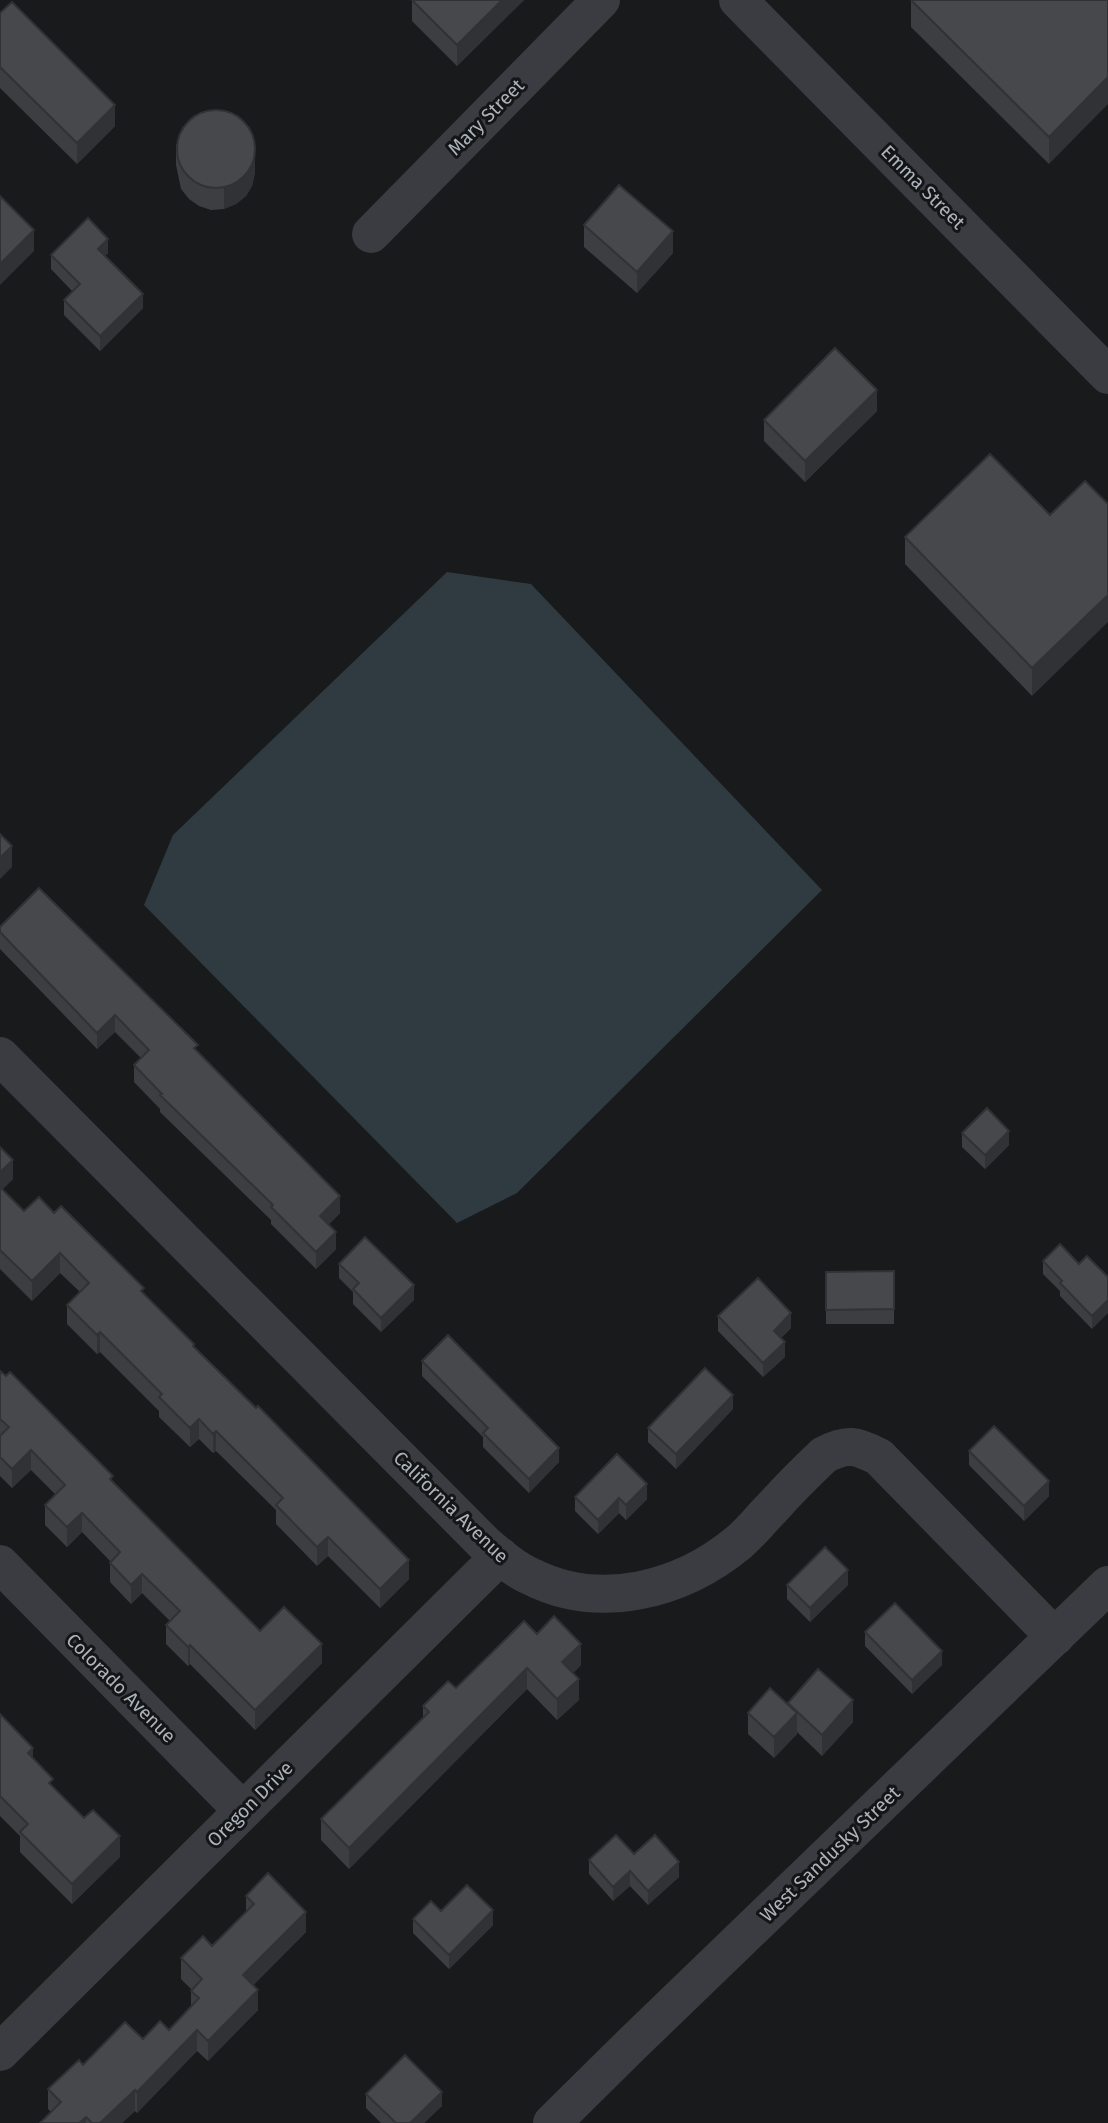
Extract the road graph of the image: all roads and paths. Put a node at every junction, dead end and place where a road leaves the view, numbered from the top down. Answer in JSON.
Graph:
{"nodes":[{"id":1,"x":601,"y":0,"type":"edge"},
{"id":2,"x":738,"y":0,"type":"edge"},
{"id":3,"x":371,"y":233,"type":"dead end"},
{"id":4,"x":1108,"y":375,"type":"edge"},
{"id":5,"x":0,"y":1056,"type":"edge"},
{"id":6,"x":500,"y":1556,"type":"junction"},
{"id":7,"x":0,"y":1564,"type":"edge"},
{"id":8,"x":1108,"y":1585,"type":"edge"},
{"id":9,"x":1055,"y":1637,"type":"junction"},
{"id":10,"x":243,"y":1811,"type":"junction"},
{"id":11,"x":0,"y":2052,"type":"edge"},
{"id":12,"x":553,"y":2123,"type":"edge"}],
"edges":[{"from":1,"to":3,"type":"street","name":"Mary Street"},
{"from":2,"to":4,"type":"street","name":"Emma Street"},
{"from":5,"to":6,"type":"street","name":"California Avenue"},
{"from":6,"to":9,"type":"street","name":"California Avenue"},
{"from":6,"to":10,"type":"street","name":"Oregon Drive"},
{"from":7,"to":10,"type":"street","name":"Colorado Avenue"},
{"from":8,"to":9,"type":"street","name":"West Sandusky Street"},
{"from":9,"to":12,"type":"street","name":"West Sandusky Street"},
{"from":10,"to":11,"type":"street","name":"Oregon Drive"}]}
